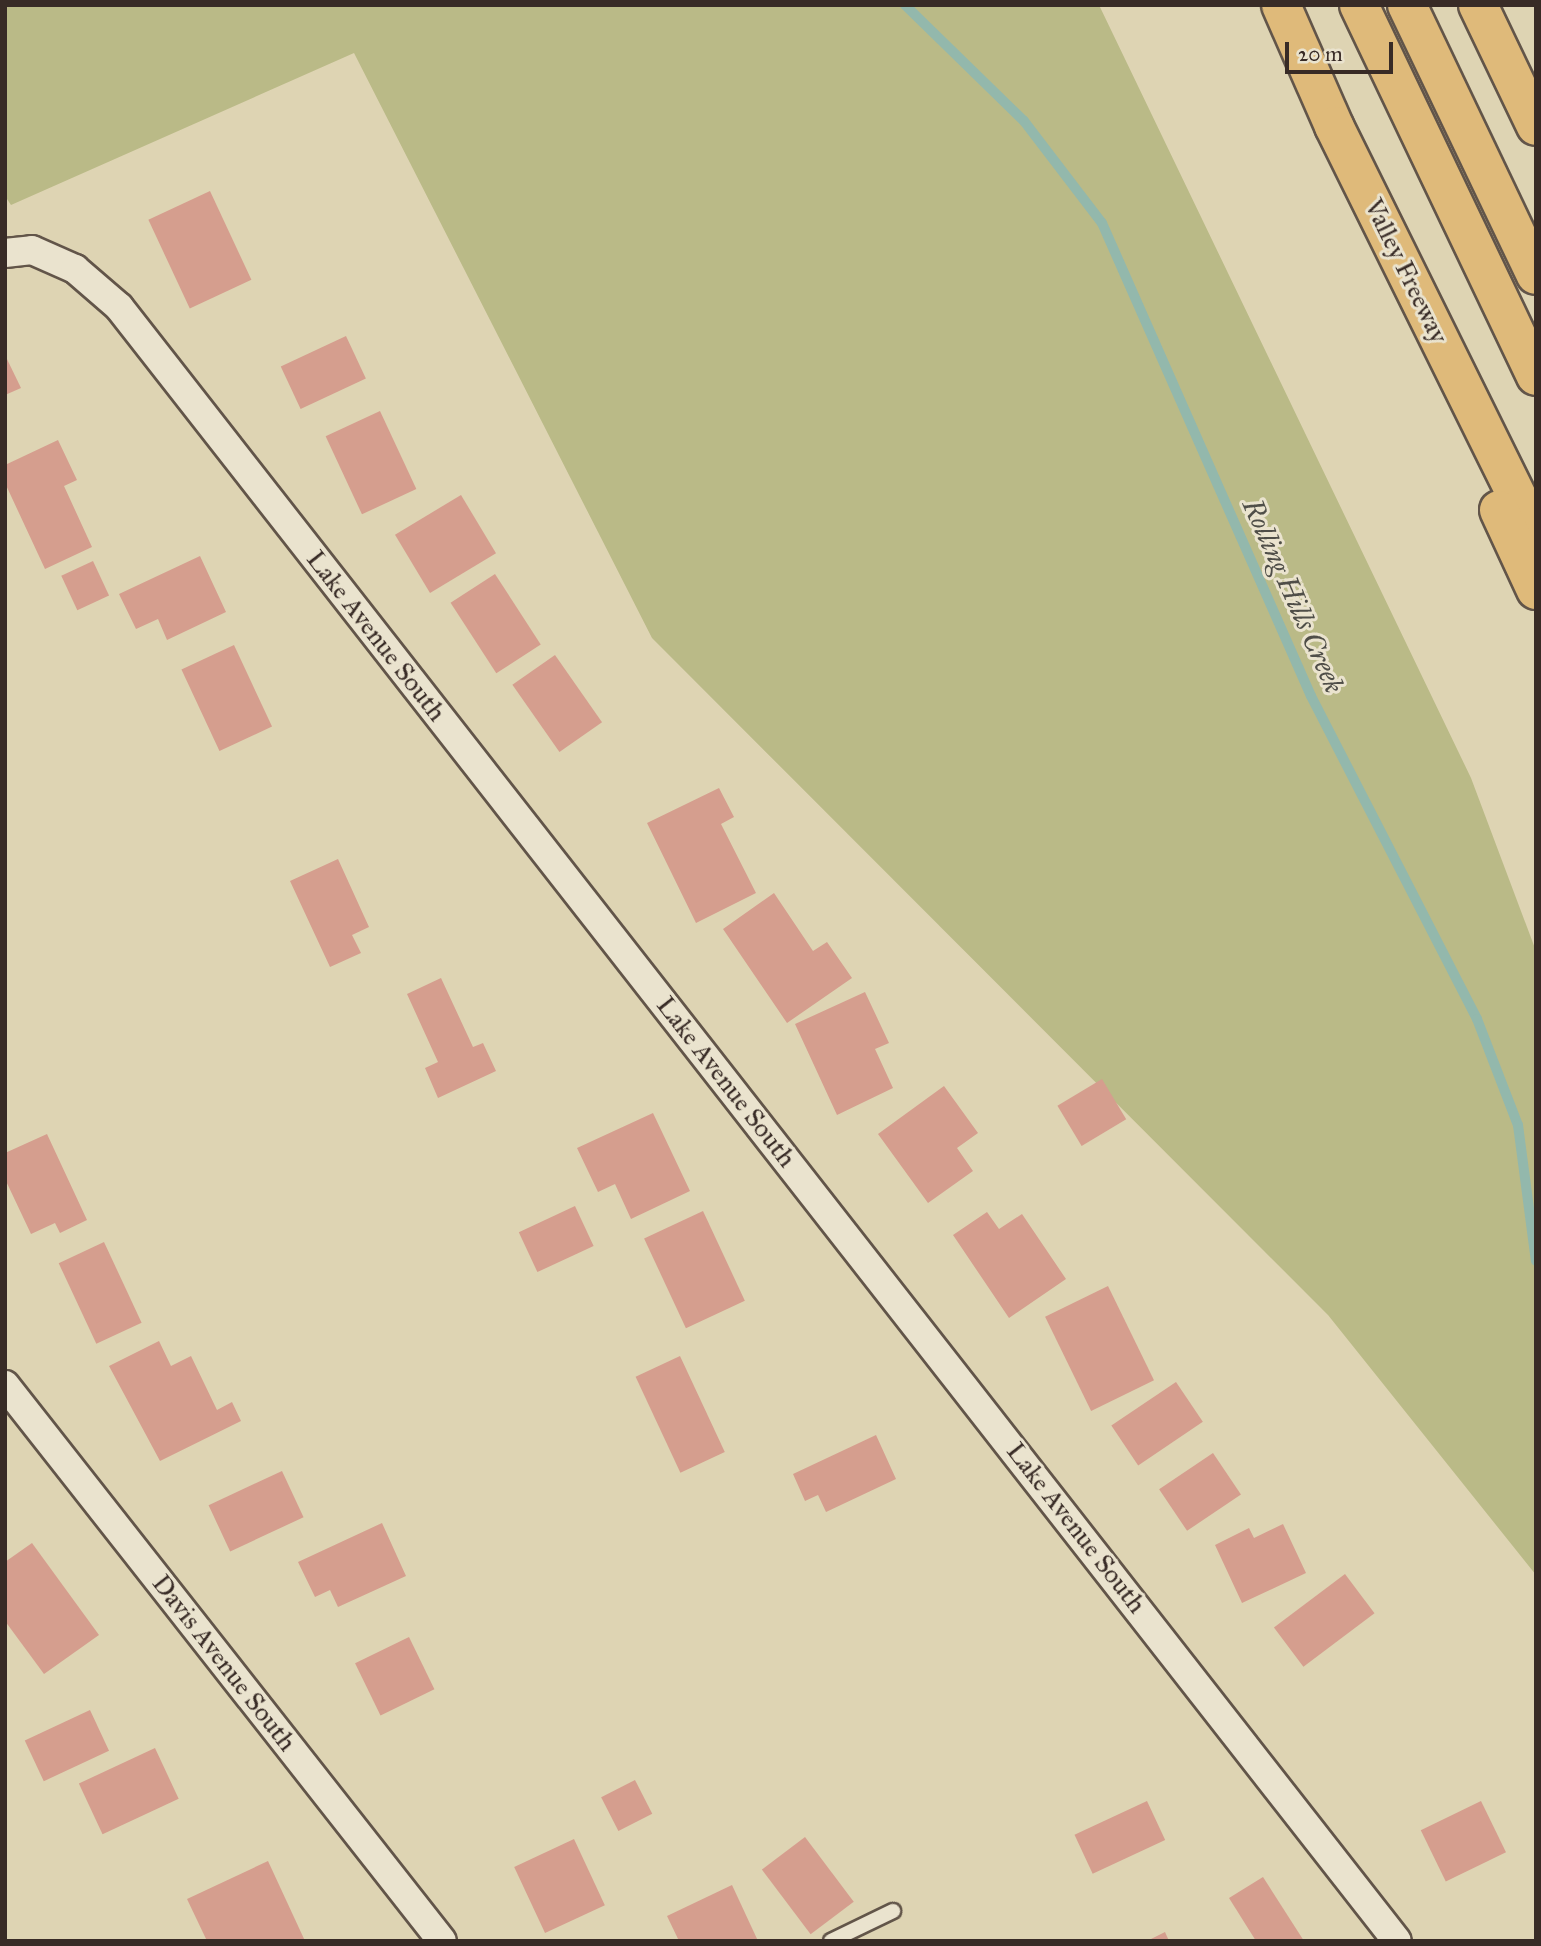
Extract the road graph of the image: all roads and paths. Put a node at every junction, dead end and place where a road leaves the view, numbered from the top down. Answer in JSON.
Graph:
{"nodes":[{"id":1,"x":1280,"y":5,"type":"edge"},
{"id":2,"x":1359,"y":5,"type":"edge"},
{"id":3,"x":1407,"y":5,"type":"edge"},
{"id":4,"x":1478,"y":5,"type":"edge"},
{"id":5,"x":1334,"y":126,"type":"junction"},
{"id":6,"x":1536,"y":126,"type":"edge"},
{"id":7,"x":19,"y":251,"type":"edge"},
{"id":8,"x":1536,"y":275,"type":"edge"},
{"id":9,"x":1536,"y":376,"type":"edge"},
{"id":10,"x":1536,"y":534,"type":"edge"},
{"id":11,"x":1536,"y":590,"type":"edge"},
{"id":12,"x":5,"y":1385,"type":"edge"},
{"id":13,"x":893,"y":1911,"type":"dead end"},
{"id":14,"x":442,"y":1941,"type":"edge"},
{"id":15,"x":831,"y":1941,"type":"edge"},
{"id":16,"x":1397,"y":1941,"type":"edge"}],
"edges":[{"from":1,"to":5,"type":"highway","name":"Valley Freeway"},
{"from":2,"to":9,"type":"highway"},
{"from":3,"to":8,"type":"highway"},
{"from":4,"to":6,"type":"highway"},
{"from":5,"to":10,"type":"highway","name":"Valley Freeway"},
{"from":5,"to":11,"type":"highway"},
{"from":7,"to":16,"type":"street","name":"Lake Avenue South"},
{"from":12,"to":14,"type":"street","name":"Davis Avenue South"},
{"from":13,"to":15,"type":"lane"}]}
